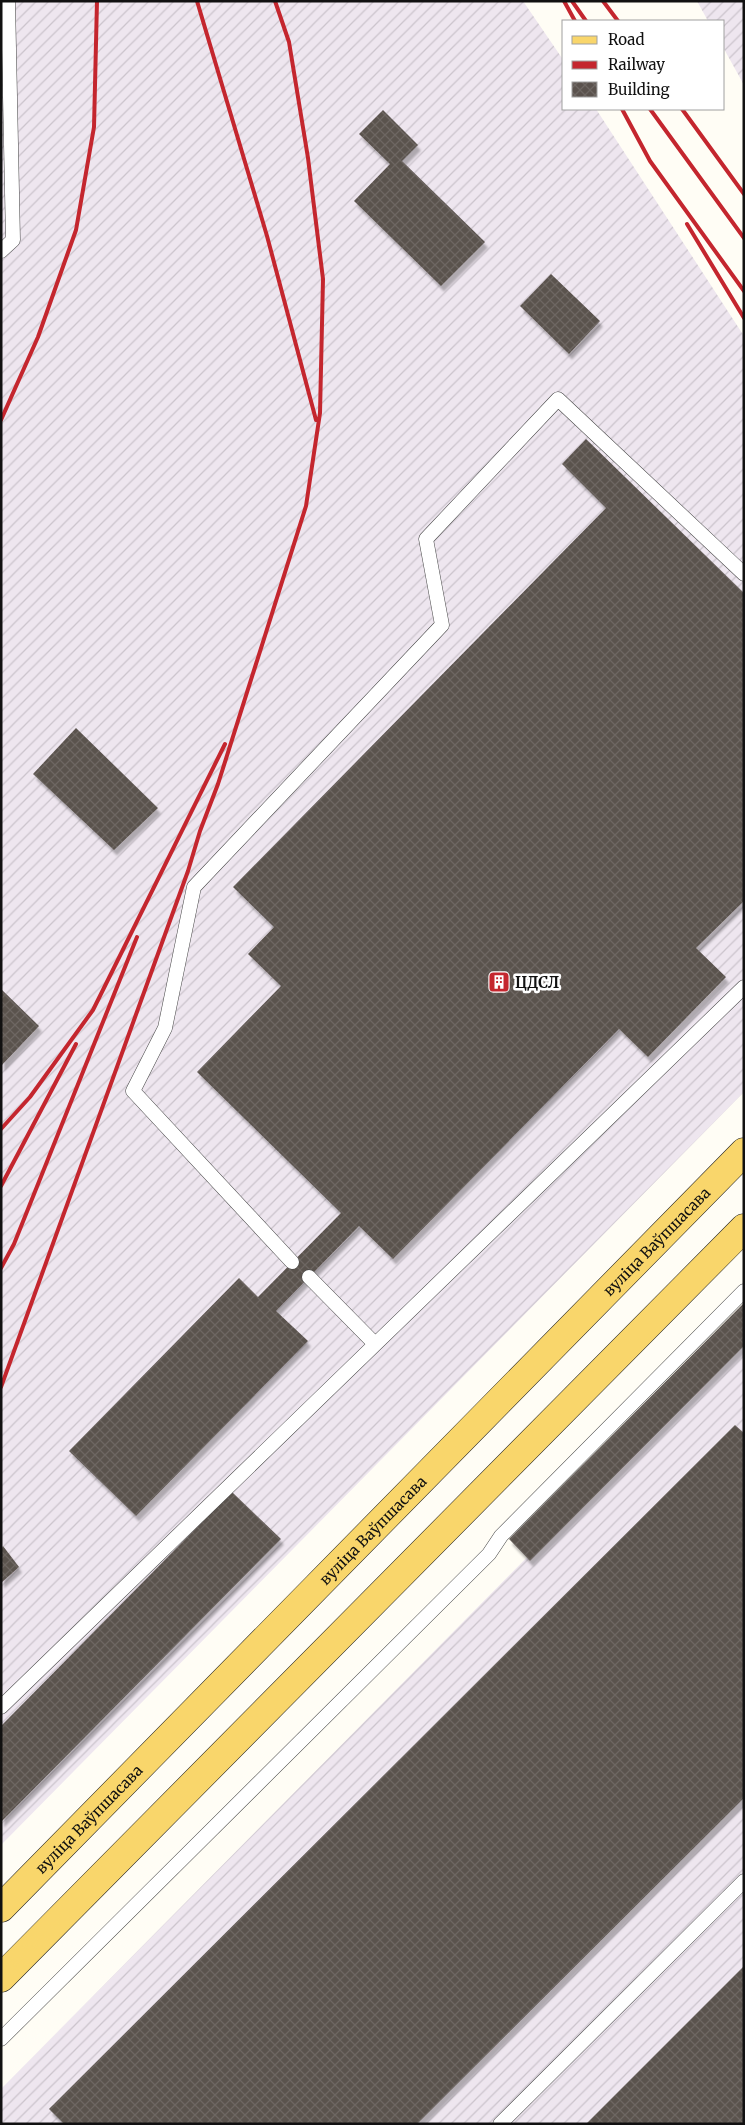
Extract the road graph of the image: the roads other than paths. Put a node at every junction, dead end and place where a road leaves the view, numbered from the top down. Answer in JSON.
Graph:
{"nodes":[{"id":1,"x":8,"y":1,"type":"edge"},
{"id":2,"x":1,"y":251,"type":"edge"},
{"id":3,"x":744,"y":574,"type":"edge"},
{"id":4,"x":744,"y":987,"type":"edge"},
{"id":5,"x":744,"y":1152,"type":"edge"},
{"id":6,"x":744,"y":1228,"type":"edge"},
{"id":7,"x":292,"y":1262,"type":"dead end"},
{"id":8,"x":309,"y":1277,"type":"dead end"},
{"id":9,"x":744,"y":1291,"type":"edge"},
{"id":10,"x":375,"y":1344,"type":"junction"},
{"id":11,"x":1,"y":1707,"type":"edge"},
{"id":12,"x":744,"y":1881,"type":"edge"},
{"id":13,"x":1,"y":1908,"type":"edge"},
{"id":14,"x":1,"y":1978,"type":"edge"},
{"id":15,"x":1,"y":2039,"type":"edge"},
{"id":16,"x":500,"y":2124,"type":"edge"}],
"edges":[{"from":1,"to":2,"type":"lane"},
{"from":3,"to":7,"type":"lane"},
{"from":4,"to":10,"type":"lane"},
{"from":5,"to":13,"type":"main road","name":"вуліца Ваўпшасава"},
{"from":6,"to":14,"type":"main road"},
{"from":8,"to":10,"type":"lane"},
{"from":9,"to":15,"type":"lane"},
{"from":10,"to":11,"type":"lane"},
{"from":12,"to":16,"type":"lane"}]}
